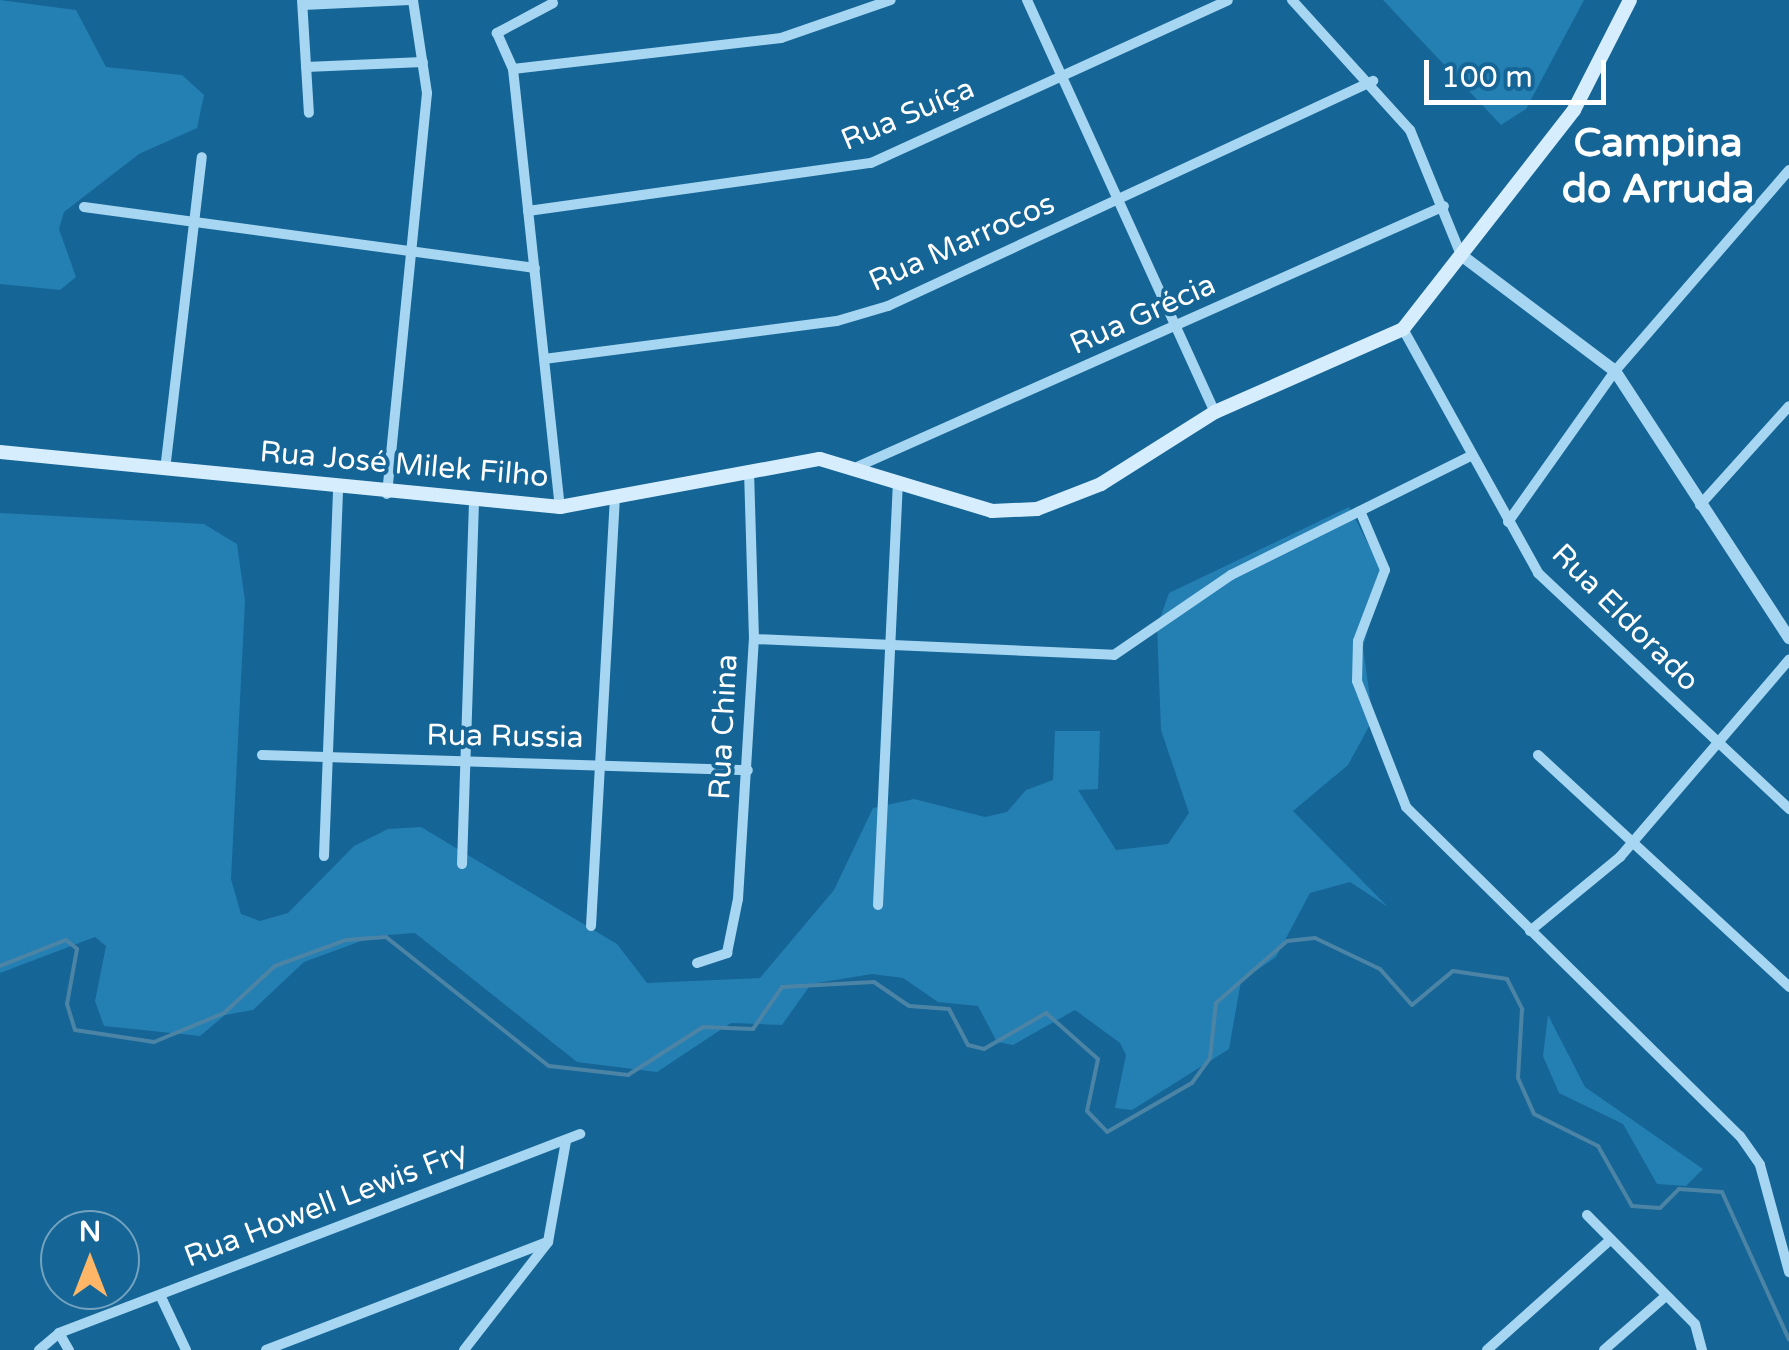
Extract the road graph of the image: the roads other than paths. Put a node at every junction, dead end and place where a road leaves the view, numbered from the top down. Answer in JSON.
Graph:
{"nodes":[{"id":1,"x":411,"y":0,"type":"edge"},
{"id":2,"x":891,"y":0,"type":"edge"},
{"id":3,"x":1027,"y":0,"type":"edge"},
{"id":4,"x":1228,"y":0,"type":"edge"},
{"id":5,"x":1292,"y":0,"type":"edge"},
{"id":6,"x":1630,"y":0,"type":"edge"},
{"id":7,"x":303,"y":2,"type":"edge"},
{"id":8,"x":553,"y":3,"type":"dead end"},
{"id":9,"x":423,"y":62,"type":"junction"},
{"id":10,"x":306,"y":67,"type":"junction"},
{"id":11,"x":513,"y":69,"type":"junction"},
{"id":12,"x":1059,"y":74,"type":"junction"},
{"id":13,"x":1374,"y":82,"type":"junction"},
{"id":14,"x":309,"y":114,"type":"dead end"},
{"id":15,"x":202,"y":157,"type":"dead end"},
{"id":16,"x":1787,"y":175,"type":"edge"},
{"id":17,"x":1118,"y":201,"type":"junction"},
{"id":18,"x":1444,"y":206,"type":"junction"},
{"id":19,"x":84,"y":207,"type":"dead end"},
{"id":20,"x":528,"y":211,"type":"junction"},
{"id":21,"x":196,"y":221,"type":"junction"},
{"id":22,"x":417,"y":252,"type":"junction"},
{"id":23,"x":1461,"y":255,"type":"junction"},
{"id":24,"x":534,"y":268,"type":"junction"},
{"id":25,"x":1178,"y":328,"type":"junction"},
{"id":26,"x":1403,"y":329,"type":"junction"},
{"id":27,"x":544,"y":358,"type":"junction"},
{"id":28,"x":1614,"y":371,"type":"junction"},
{"id":29,"x":1789,"y":406,"type":"edge"},
{"id":30,"x":1216,"y":412,"type":"junction"},
{"id":31,"x":0,"y":452,"type":"edge"},
{"id":32,"x":1471,"y":456,"type":"junction"},
{"id":33,"x":859,"y":466,"type":"junction"},
{"id":34,"x":165,"y":470,"type":"junction"},
{"id":35,"x":748,"y":470,"type":"junction"},
{"id":36,"x":898,"y":480,"type":"junction"},
{"id":37,"x":338,"y":490,"type":"junction"},
{"id":38,"x":387,"y":495,"type":"junction"},
{"id":39,"x":615,"y":498,"type":"junction"},
{"id":40,"x":474,"y":505,"type":"junction"},
{"id":41,"x":560,"y":506,"type":"junction"},
{"id":42,"x":1699,"y":506,"type":"junction"},
{"id":43,"x":1360,"y":511,"type":"junction"},
{"id":44,"x":1508,"y":522,"type":"junction"},
{"id":45,"x":1789,"y":638,"type":"edge"},
{"id":46,"x":754,"y":639,"type":"junction"},
{"id":47,"x":891,"y":646,"type":"junction"},
{"id":48,"x":1789,"y":660,"type":"edge"},
{"id":49,"x":1713,"y":738,"type":"junction"},
{"id":50,"x":262,"y":755,"type":"dead end"},
{"id":51,"x":1538,"y":755,"type":"dead end"},
{"id":52,"x":327,"y":758,"type":"junction"},
{"id":53,"x":465,"y":762,"type":"junction"},
{"id":54,"x":602,"y":764,"type":"junction"},
{"id":55,"x":748,"y":770,"type":"junction"},
{"id":56,"x":1789,"y":809,"type":"edge"},
{"id":57,"x":1630,"y":838,"type":"junction"},
{"id":58,"x":324,"y":856,"type":"dead end"},
{"id":59,"x":462,"y":864,"type":"dead end"},
{"id":60,"x":878,"y":905,"type":"dead end"},
{"id":61,"x":591,"y":926,"type":"dead end"},
{"id":62,"x":1530,"y":931,"type":"junction"},
{"id":63,"x":698,"y":963,"type":"dead end"},
{"id":64,"x":1789,"y":986,"type":"edge"},
{"id":65,"x":580,"y":1134,"type":"dead end"},
{"id":66,"x":566,"y":1141,"type":"junction"},
{"id":67,"x":1587,"y":1215,"type":"dead end"},
{"id":68,"x":1611,"y":1240,"type":"junction"},
{"id":69,"x":548,"y":1242,"type":"junction"},
{"id":70,"x":1789,"y":1272,"type":"edge"},
{"id":71,"x":160,"y":1295,"type":"junction"},
{"id":72,"x":1666,"y":1296,"type":"junction"},
{"id":73,"x":59,"y":1333,"type":"junction"},
{"id":74,"x":39,"y":1350,"type":"edge"},
{"id":75,"x":69,"y":1350,"type":"edge"},
{"id":76,"x":186,"y":1350,"type":"edge"},
{"id":77,"x":266,"y":1350,"type":"edge"},
{"id":78,"x":464,"y":1350,"type":"edge"},
{"id":79,"x":1487,"y":1350,"type":"edge"},
{"id":80,"x":1604,"y":1350,"type":"edge"},
{"id":81,"x":1702,"y":1350,"type":"edge"}],
"edges":[{"from":1,"to":7,"type":"street"},
{"from":1,"to":9,"type":"street"},
{"from":2,"to":11,"type":"street"},
{"from":3,"to":12,"type":"street"},
{"from":4,"to":12,"type":"street","name":"Rua Suíça"},
{"from":5,"to":13,"type":"street"},
{"from":6,"to":23,"type":"main road","name":"Rua José Milek Filho"},
{"from":7,"to":10,"type":"street"},
{"from":8,"to":11,"type":"street"},
{"from":9,"to":10,"type":"street"},
{"from":9,"to":22,"type":"street"},
{"from":10,"to":14,"type":"street"},
{"from":11,"to":20,"type":"street"},
{"from":12,"to":17,"type":"street"},
{"from":12,"to":20,"type":"street","name":"Rua Suíça"},
{"from":13,"to":17,"type":"street","name":"Rua Marrocos"},
{"from":13,"to":18,"type":"street"},
{"from":15,"to":21,"type":"street"},
{"from":16,"to":28,"type":"street"},
{"from":17,"to":25,"type":"street"},
{"from":17,"to":27,"type":"street","name":"Rua Marrocos"},
{"from":18,"to":23,"type":"street"},
{"from":18,"to":25,"type":"street","name":"Rua Grécia"},
{"from":19,"to":21,"type":"street"},
{"from":20,"to":24,"type":"street"},
{"from":21,"to":22,"type":"street"},
{"from":21,"to":34,"type":"street"},
{"from":22,"to":24,"type":"street"},
{"from":22,"to":38,"type":"street"},
{"from":23,"to":26,"type":"main road","name":"Rua José Milek Filho"},
{"from":23,"to":28,"type":"street"},
{"from":24,"to":27,"type":"street"},
{"from":25,"to":30,"type":"street"},
{"from":25,"to":33,"type":"street","name":"Rua Grécia"},
{"from":26,"to":30,"type":"main road","name":"Rua José Milek Filho"},
{"from":26,"to":32,"type":"street","name":"Rua Eldorado"},
{"from":27,"to":41,"type":"street"},
{"from":28,"to":42,"type":"street"},
{"from":28,"to":44,"type":"street"},
{"from":29,"to":42,"type":"street"},
{"from":30,"to":36,"type":"main road","name":"Rua José Milek Filho"},
{"from":31,"to":34,"type":"main road","name":"Rua José Milek Filho"},
{"from":32,"to":43,"type":"street"},
{"from":32,"to":44,"type":"street","name":"Rua Eldorado"},
{"from":33,"to":35,"type":"main road","name":"Rua José Milek Filho"},
{"from":33,"to":36,"type":"main road","name":"Rua José Milek Filho"},
{"from":34,"to":37,"type":"main road","name":"Rua José Milek Filho"},
{"from":35,"to":39,"type":"main road","name":"Rua José Milek Filho"},
{"from":35,"to":46,"type":"street","name":"Rua China"},
{"from":36,"to":47,"type":"street"},
{"from":37,"to":38,"type":"main road","name":"Rua José Milek Filho"},
{"from":37,"to":52,"type":"street"},
{"from":38,"to":40,"type":"main road","name":"Rua José Milek Filho"},
{"from":39,"to":41,"type":"main road","name":"Rua José Milek Filho"},
{"from":39,"to":54,"type":"street"},
{"from":40,"to":41,"type":"main road","name":"Rua José Milek Filho"},
{"from":40,"to":53,"type":"street"},
{"from":42,"to":45,"type":"street"},
{"from":43,"to":47,"type":"street"},
{"from":43,"to":62,"type":"street"},
{"from":44,"to":49,"type":"street","name":"Rua Eldorado"},
{"from":46,"to":47,"type":"street"},
{"from":46,"to":55,"type":"street","name":"Rua China"},
{"from":47,"to":60,"type":"street"},
{"from":48,"to":49,"type":"street"},
{"from":49,"to":56,"type":"street","name":"Rua Eldorado"},
{"from":49,"to":57,"type":"street"},
{"from":50,"to":52,"type":"street","name":"Rua Russia"},
{"from":51,"to":57,"type":"street"},
{"from":52,"to":53,"type":"street","name":"Rua Russia"},
{"from":52,"to":58,"type":"street"},
{"from":53,"to":54,"type":"street","name":"Rua Russia"},
{"from":53,"to":59,"type":"street"},
{"from":54,"to":55,"type":"street","name":"Rua Russia"},
{"from":54,"to":61,"type":"street"},
{"from":55,"to":63,"type":"street","name":"Rua China"},
{"from":57,"to":62,"type":"street"},
{"from":57,"to":64,"type":"street"},
{"from":62,"to":70,"type":"street"},
{"from":65,"to":66,"type":"street","name":"Rua Howell Lewis Fry"},
{"from":66,"to":69,"type":"street"},
{"from":66,"to":71,"type":"street","name":"Rua Howell Lewis Fry"},
{"from":67,"to":68,"type":"street"},
{"from":68,"to":72,"type":"street"},
{"from":68,"to":79,"type":"street"},
{"from":69,"to":77,"type":"street"},
{"from":69,"to":78,"type":"street"},
{"from":71,"to":73,"type":"street","name":"Rua Howell Lewis Fry"},
{"from":71,"to":76,"type":"street"},
{"from":72,"to":80,"type":"street"},
{"from":72,"to":81,"type":"street"},
{"from":73,"to":74,"type":"street","name":"Rua Howell Lewis Fry"},
{"from":73,"to":75,"type":"street"}]}
